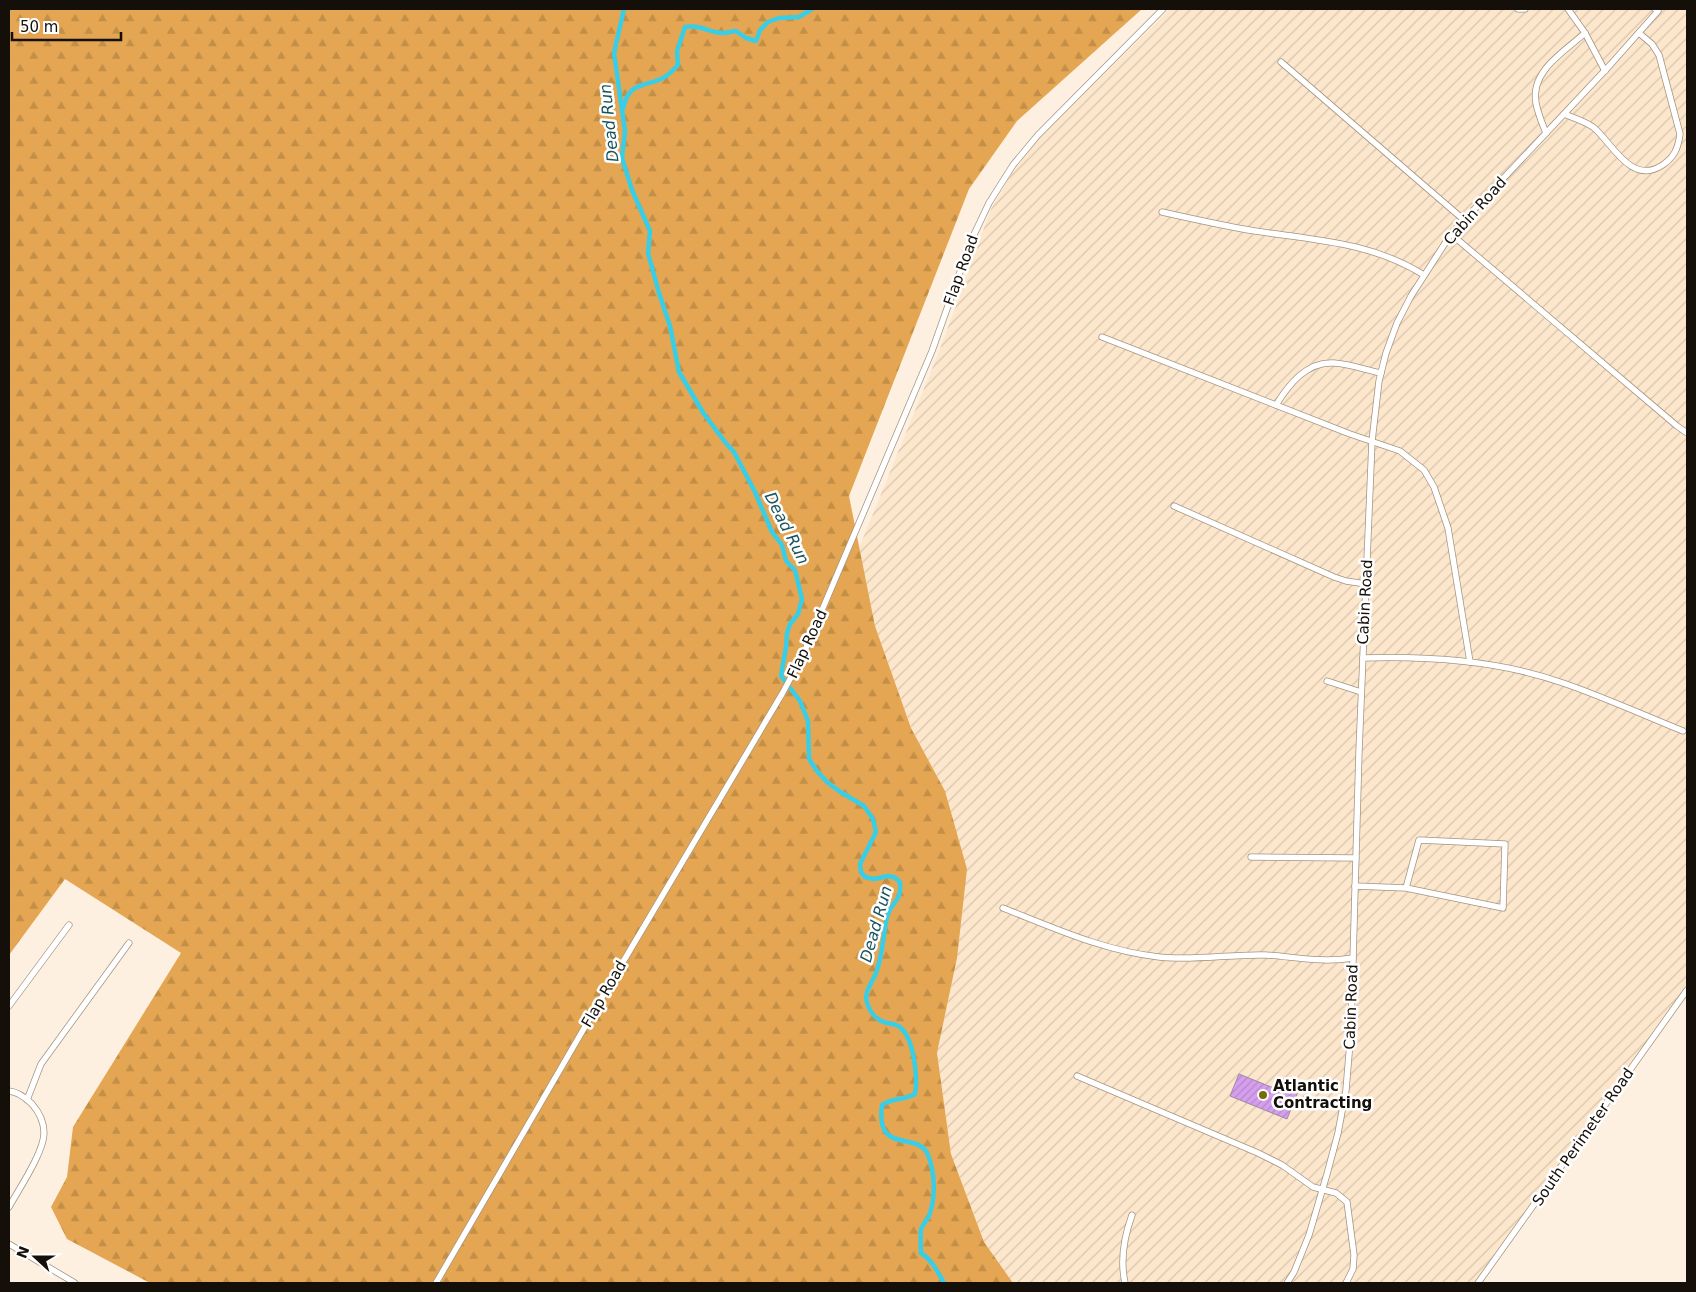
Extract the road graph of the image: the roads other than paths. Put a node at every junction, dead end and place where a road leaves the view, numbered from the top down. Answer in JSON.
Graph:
{"nodes":[{"id":1,"x":1163,"y":9,"type":"edge"},
{"id":2,"x":1518,"y":9,"type":"edge"},
{"id":3,"x":1525,"y":9,"type":"edge"},
{"id":4,"x":1568,"y":9,"type":"edge"},
{"id":5,"x":1657,"y":10,"type":"edge"},
{"id":6,"x":1585,"y":33,"type":"junction"},
{"id":7,"x":1639,"y":33,"type":"junction"},
{"id":8,"x":1281,"y":62,"type":"dead end"},
{"id":9,"x":1605,"y":71,"type":"junction"},
{"id":10,"x":1564,"y":114,"type":"junction"},
{"id":11,"x":1546,"y":133,"type":"junction"},
{"id":12,"x":1162,"y":212,"type":"dead end"},
{"id":13,"x":1464,"y":220,"type":"junction"},
{"id":14,"x":1451,"y":234,"type":"junction"},
{"id":15,"x":1424,"y":275,"type":"junction"},
{"id":16,"x":1102,"y":337,"type":"dead end"},
{"id":17,"x":1381,"y":373,"type":"junction"},
{"id":18,"x":1276,"y":405,"type":"junction"},
{"id":19,"x":1687,"y":432,"type":"edge"},
{"id":20,"x":1372,"y":442,"type":"junction"},
{"id":21,"x":1174,"y":506,"type":"dead end"},
{"id":22,"x":1366,"y":584,"type":"junction"},
{"id":23,"x":1363,"y":658,"type":"junction"},
{"id":24,"x":1470,"y":662,"type":"junction"},
{"id":25,"x":1327,"y":681,"type":"dead end"},
{"id":26,"x":1361,"y":692,"type":"junction"},
{"id":27,"x":1683,"y":731,"type":"dead end"},
{"id":28,"x":1251,"y":857,"type":"dead end"},
{"id":29,"x":1356,"y":858,"type":"junction"},
{"id":30,"x":1355,"y":886,"type":"junction"},
{"id":31,"x":1406,"y":888,"type":"junction"},
{"id":32,"x":1003,"y":908,"type":"dead end"},
{"id":33,"x":69,"y":925,"type":"dead end"},
{"id":34,"x":129,"y":943,"type":"dead end"},
{"id":35,"x":1352,"y":958,"type":"junction"},
{"id":36,"x":1687,"y":990,"type":"edge"},
{"id":37,"x":9,"y":1006,"type":"edge"},
{"id":38,"x":1077,"y":1076,"type":"dead end"},
{"id":39,"x":9,"y":1091,"type":"edge"},
{"id":40,"x":27,"y":1100,"type":"junction"},
{"id":41,"x":1322,"y":1190,"type":"junction"},
{"id":42,"x":9,"y":1207,"type":"edge"},
{"id":43,"x":1132,"y":1215,"type":"dead end"},
{"id":44,"x":9,"y":1244,"type":"edge"},
{"id":45,"x":75,"y":1283,"type":"edge"},
{"id":46,"x":436,"y":1283,"type":"edge"},
{"id":47,"x":1125,"y":1283,"type":"edge"},
{"id":48,"x":1287,"y":1283,"type":"edge"},
{"id":49,"x":1346,"y":1283,"type":"edge"},
{"id":50,"x":1478,"y":1283,"type":"edge"}],
"edges":[{"from":1,"to":46,"type":"lane","name":"Flap Road"},
{"from":2,"to":3,"type":"lane"},
{"from":4,"to":6,"type":"lane"},
{"from":5,"to":7,"type":"lane","name":"Cabin Road"},
{"from":6,"to":9,"type":"lane"},
{"from":6,"to":11,"type":"lane"},
{"from":7,"to":9,"type":"lane","name":"Cabin Road"},
{"from":7,"to":10,"type":"lane"},
{"from":8,"to":13,"type":"lane"},
{"from":9,"to":10,"type":"lane","name":"Cabin Road"},
{"from":10,"to":11,"type":"lane","name":"Cabin Road"},
{"from":11,"to":13,"type":"lane","name":"Cabin Road"},
{"from":12,"to":15,"type":"lane"},
{"from":13,"to":14,"type":"lane","name":"Cabin Road"},
{"from":14,"to":15,"type":"lane","name":"Cabin Road"},
{"from":14,"to":19,"type":"lane"},
{"from":15,"to":17,"type":"lane","name":"Cabin Road"},
{"from":16,"to":18,"type":"lane"},
{"from":17,"to":18,"type":"lane"},
{"from":17,"to":20,"type":"lane","name":"Cabin Road"},
{"from":18,"to":20,"type":"lane"},
{"from":20,"to":22,"type":"lane","name":"Cabin Road"},
{"from":20,"to":24,"type":"lane"},
{"from":21,"to":22,"type":"lane"},
{"from":22,"to":23,"type":"lane","name":"Cabin Road"},
{"from":23,"to":24,"type":"lane"},
{"from":23,"to":26,"type":"lane","name":"Cabin Road"},
{"from":24,"to":27,"type":"lane"},
{"from":25,"to":26,"type":"lane"},
{"from":26,"to":29,"type":"lane","name":"Cabin Road"},
{"from":28,"to":29,"type":"lane"},
{"from":29,"to":30,"type":"lane","name":"Cabin Road"},
{"from":30,"to":31,"type":"lane"},
{"from":30,"to":35,"type":"lane","name":"Cabin Road"},
{"from":31,"to":31,"type":"lane"},
{"from":32,"to":35,"type":"lane"},
{"from":33,"to":37,"type":"lane"},
{"from":34,"to":40,"type":"lane"},
{"from":35,"to":41,"type":"lane","name":"Cabin Road"},
{"from":36,"to":50,"type":"lane","name":"South Perimeter Road"},
{"from":38,"to":41,"type":"lane"},
{"from":39,"to":40,"type":"lane"},
{"from":40,"to":42,"type":"lane"},
{"from":41,"to":48,"type":"lane","name":"Cabin Road"},
{"from":41,"to":49,"type":"lane"},
{"from":43,"to":47,"type":"lane"},
{"from":44,"to":45,"type":"lane"}]}
